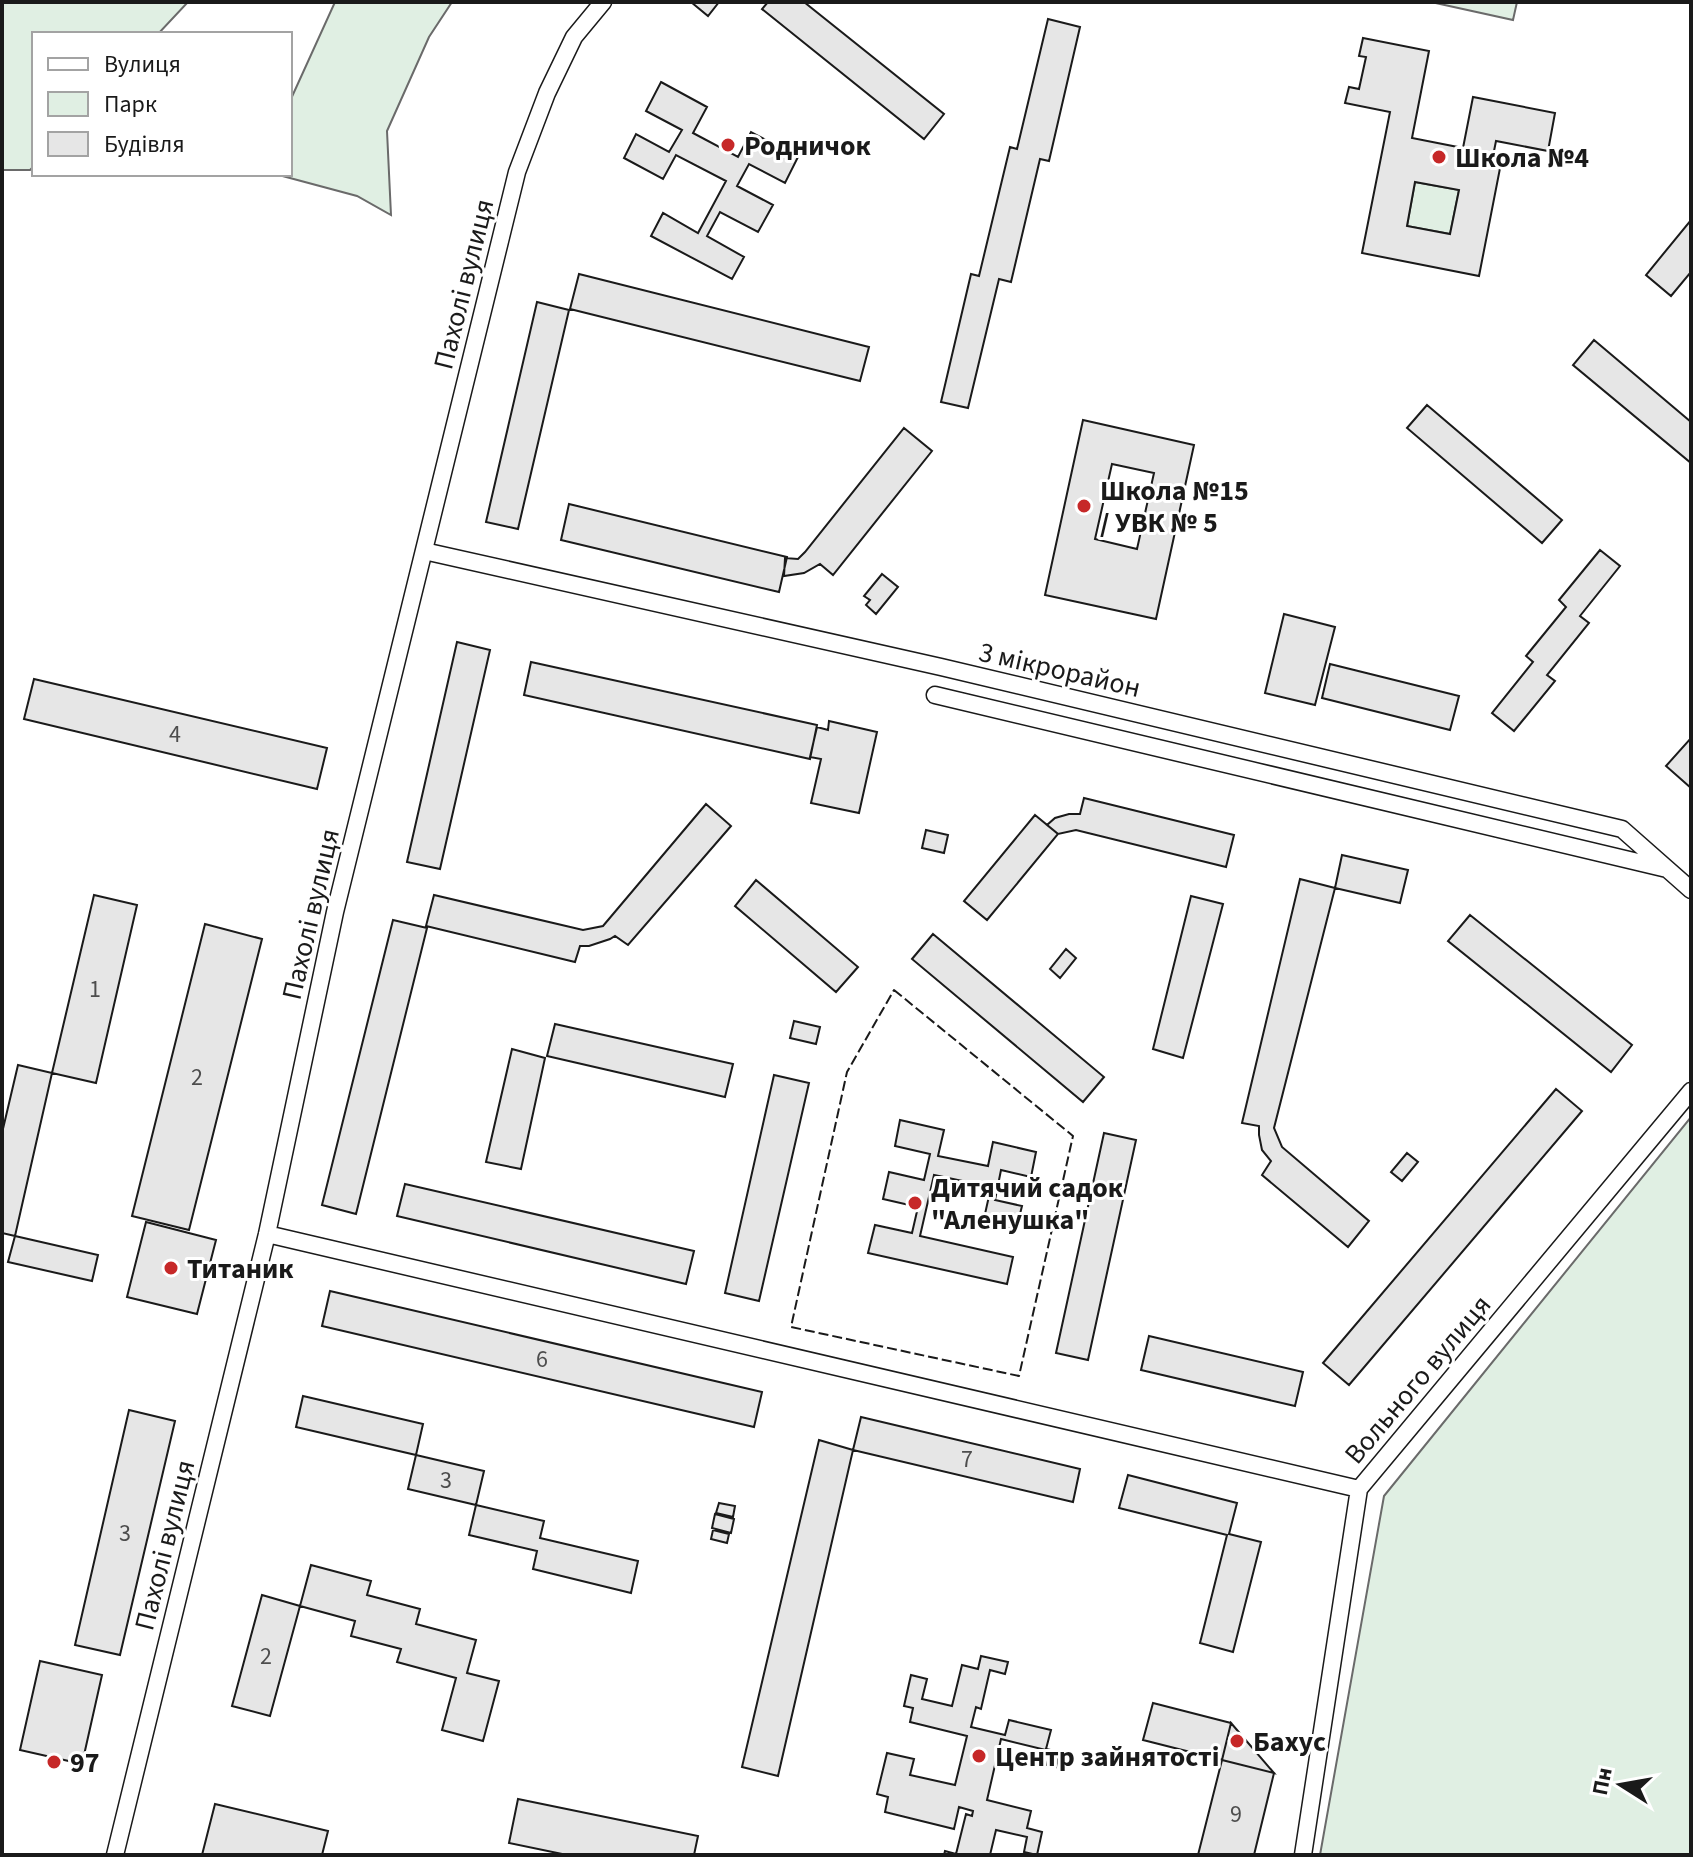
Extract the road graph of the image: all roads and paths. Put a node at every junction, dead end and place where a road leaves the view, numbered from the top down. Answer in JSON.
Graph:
{"nodes":[{"id":1,"x":603,"y":2,"type":"edge"},
{"id":2,"x":424,"y":551,"type":"junction"},
{"id":3,"x":935,"y":695,"type":"dead end"},
{"id":4,"x":1668,"y":869,"type":"junction"},
{"id":5,"x":1691,"y":890,"type":"edge"},
{"id":6,"x":1691,"y":1091,"type":"edge"},
{"id":7,"x":267,"y":1234,"type":"junction"},
{"id":8,"x":1359,"y":1489,"type":"junction"},
{"id":9,"x":115,"y":1855,"type":"edge"},
{"id":10,"x":1303,"y":1855,"type":"edge"}],
"edges":[{"from":1,"to":2,"type":"street","name":"Пахолі вулиця"},
{"from":2,"to":4,"type":"street","name":"3 мікрорайон"},
{"from":2,"to":7,"type":"street","name":"Пахолі вулиця"},
{"from":3,"to":4,"type":"street","name":"3 мікрорайон"},
{"from":4,"to":5,"type":"street","name":"3 мікрорайон"},
{"from":6,"to":8,"type":"street","name":"Вольного вулиця"},
{"from":7,"to":8,"type":"street"},
{"from":7,"to":9,"type":"street","name":"Пахолі вулиця"},
{"from":8,"to":10,"type":"street","name":"Вольного вулиця"}]}
